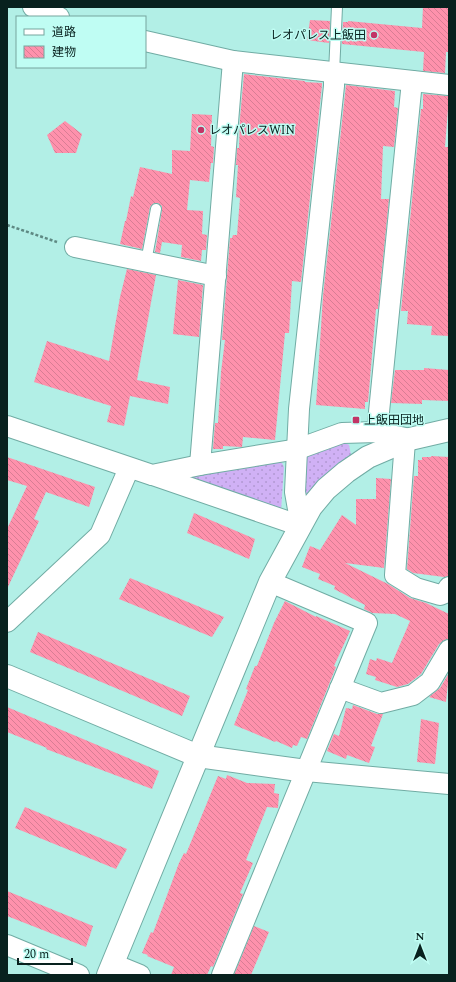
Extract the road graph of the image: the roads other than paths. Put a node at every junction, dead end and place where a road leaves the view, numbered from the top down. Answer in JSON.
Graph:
{"nodes":[{"id":1,"x":33,"y":7,"type":"edge"},
{"id":2,"x":337,"y":7,"type":"edge"},
{"id":3,"x":56,"y":16,"type":"edge"},
{"id":4,"x":146,"y":41,"type":"edge"},
{"id":5,"x":233,"y":61,"type":"junction"},
{"id":6,"x":334,"y":73,"type":"junction"},
{"id":7,"x":412,"y":81,"type":"junction"},
{"id":8,"x":449,"y":85,"type":"edge"},
{"id":9,"x":156,"y":209,"type":"dead end"},
{"id":10,"x":75,"y":247,"type":"road end"},
{"id":11,"x":146,"y":262,"type":"junction"},
{"id":12,"x":216,"y":276,"type":"junction"},
{"id":13,"x":7,"y":426,"type":"edge"},
{"id":14,"x":449,"y":430,"type":"edge"},
{"id":15,"x":377,"y":432,"type":"junction"},
{"id":16,"x":407,"y":440,"type":"junction"},
{"id":17,"x":298,"y":449,"type":"junction"},
{"id":18,"x":200,"y":465,"type":"junction"},
{"id":19,"x":129,"y":468,"type":"junction"},
{"id":20,"x":152,"y":475,"type":"junction"},
{"id":21,"x":301,"y":526,"type":"junction"},
{"id":22,"x":270,"y":582,"type":"junction"},
{"id":23,"x":449,"y":586,"type":"edge"},
{"id":24,"x":7,"y":622,"type":"edge"},
{"id":25,"x":449,"y":650,"type":"edge"},
{"id":26,"x":7,"y":676,"type":"edge"},
{"id":27,"x":340,"y":688,"type":"junction"},
{"id":28,"x":198,"y":756,"type":"junction"},
{"id":29,"x":306,"y":771,"type":"junction"},
{"id":30,"x":449,"y":784,"type":"edge"},
{"id":31,"x":7,"y":945,"type":"edge"},
{"id":32,"x":110,"y":969,"type":"edge"},
{"id":33,"x":78,"y":975,"type":"edge"},
{"id":34,"x":140,"y":975,"type":"edge"},
{"id":35,"x":222,"y":975,"type":"edge"}],
"edges":[{"from":1,"to":3,"type":"street"},
{"from":2,"to":6,"type":"lane"},
{"from":4,"to":5,"type":"street"},
{"from":5,"to":6,"type":"street"},
{"from":5,"to":12,"type":"street"},
{"from":6,"to":7,"type":"street"},
{"from":6,"to":17,"type":"street"},
{"from":7,"to":8,"type":"street"},
{"from":7,"to":15,"type":"street"},
{"from":9,"to":11,"type":"lane"},
{"from":10,"to":11,"type":"street"},
{"from":11,"to":12,"type":"street"},
{"from":12,"to":18,"type":"street"},
{"from":13,"to":19,"type":"street"},
{"from":14,"to":16,"type":"street"},
{"from":15,"to":16,"type":"street"},
{"from":15,"to":17,"type":"street"},
{"from":16,"to":21,"type":"street"},
{"from":16,"to":23,"type":"street"},
{"from":17,"to":18,"type":"street"},
{"from":17,"to":21,"type":"street"},
{"from":18,"to":20,"type":"street"},
{"from":19,"to":20,"type":"street"},
{"from":19,"to":24,"type":"street"},
{"from":20,"to":21,"type":"street"},
{"from":21,"to":22,"type":"street"},
{"from":22,"to":27,"type":"street"},
{"from":22,"to":28,"type":"street"},
{"from":25,"to":27,"type":"street"},
{"from":26,"to":28,"type":"street"},
{"from":27,"to":29,"type":"street"},
{"from":28,"to":29,"type":"street"},
{"from":28,"to":32,"type":"street"},
{"from":29,"to":30,"type":"street"},
{"from":29,"to":35,"type":"street"},
{"from":31,"to":33,"type":"street"},
{"from":32,"to":34,"type":"street"}]}
